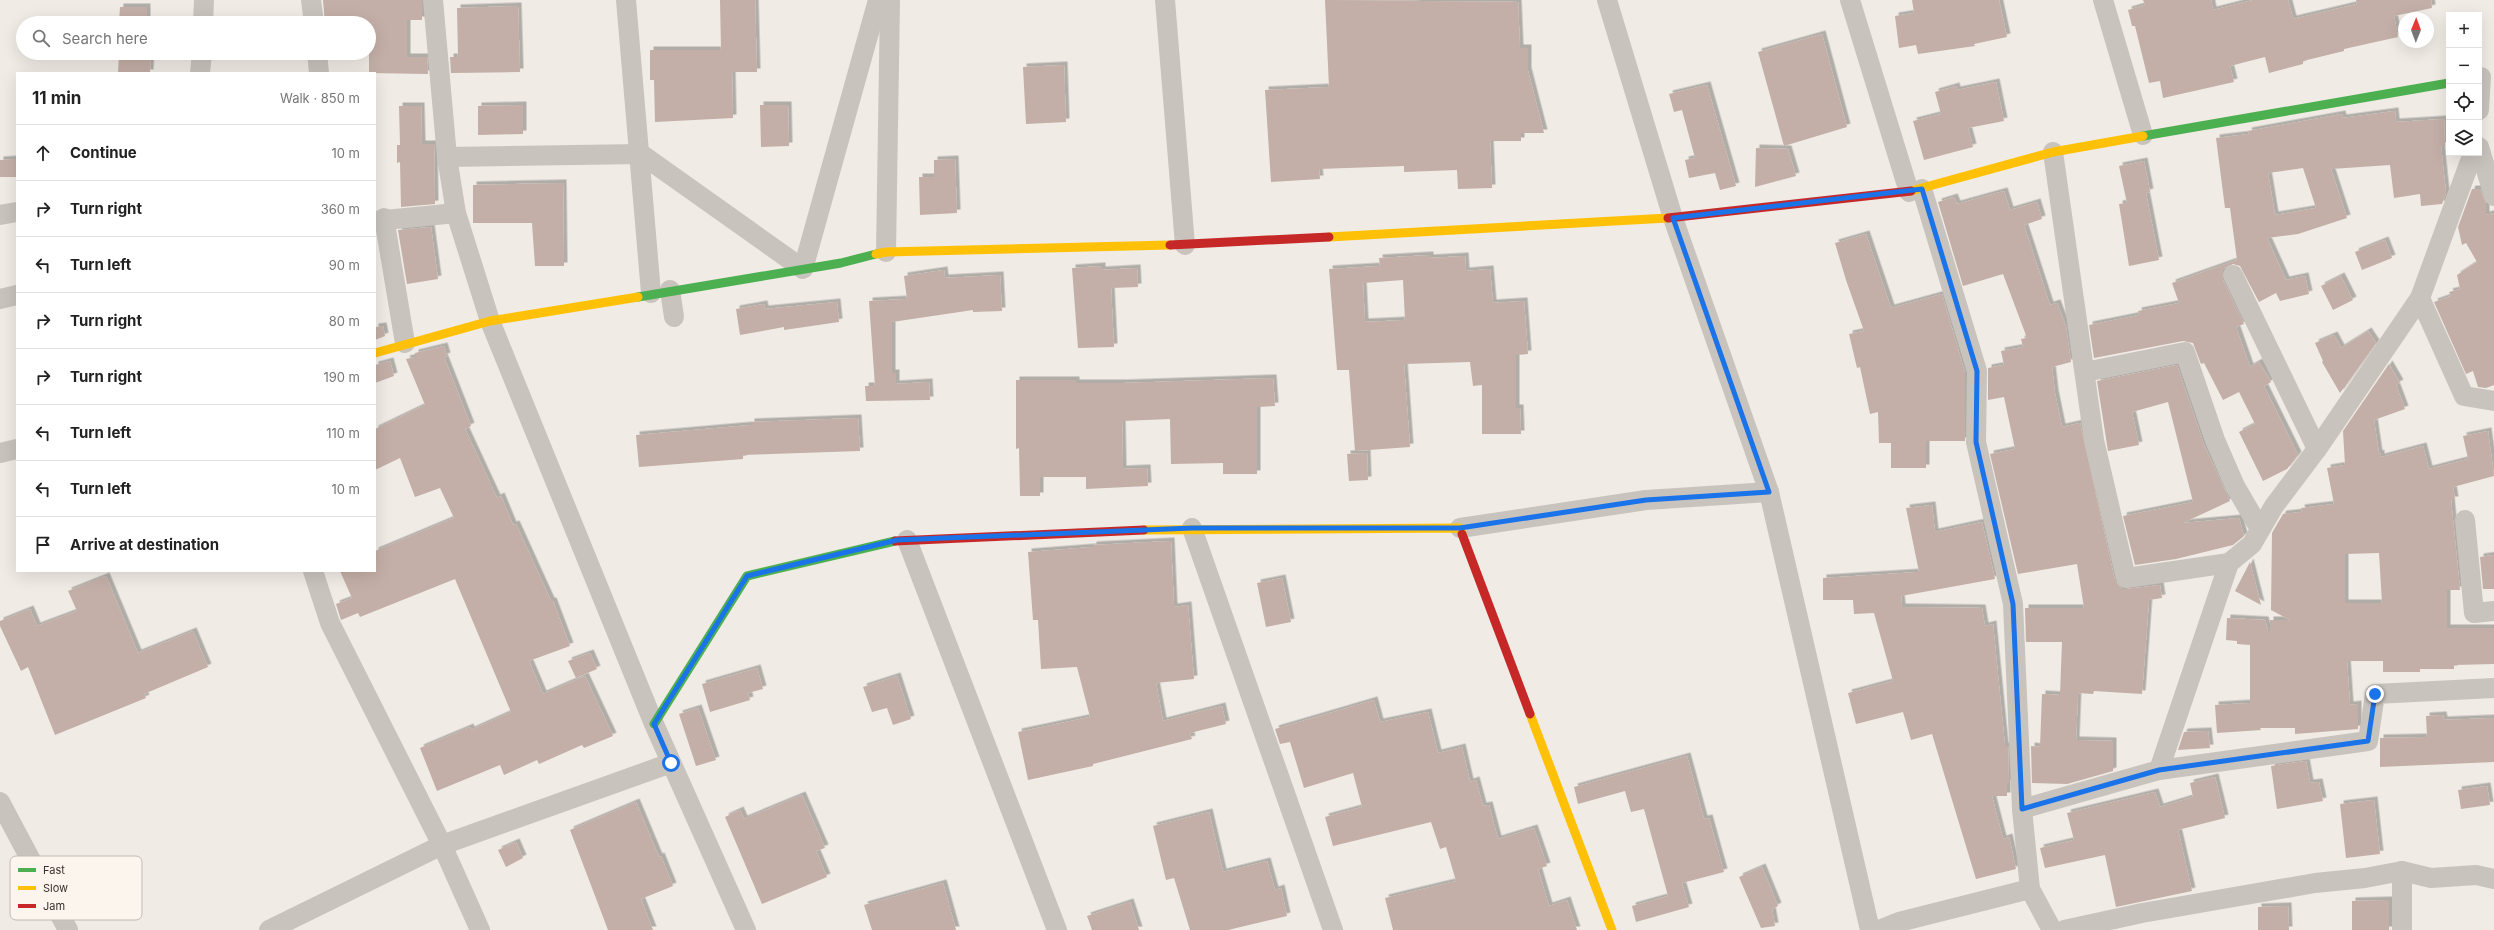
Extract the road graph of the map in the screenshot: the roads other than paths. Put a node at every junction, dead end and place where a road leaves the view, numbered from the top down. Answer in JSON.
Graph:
{"nodes":[{"id":1,"x":204,"y":0,"type":"edge"},
{"id":2,"x":311,"y":0,"type":"edge"},
{"id":3,"x":433,"y":0,"type":"edge"},
{"id":4,"x":626,"y":0,"type":"edge"},
{"id":5,"x":878,"y":0,"type":"edge"},
{"id":6,"x":890,"y":0,"type":"edge"},
{"id":7,"x":1165,"y":0,"type":"edge"},
{"id":8,"x":1607,"y":0,"type":"edge"},
{"id":9,"x":1850,"y":0,"type":"edge"},
{"id":10,"x":2103,"y":0,"type":"edge"},
{"id":11,"x":203,"y":16,"type":"edge"},
{"id":12,"x":313,"y":16,"type":"edge"},
{"id":13,"x":201,"y":60,"type":"edge"},
{"id":14,"x":318,"y":60,"type":"edge"},
{"id":15,"x":200,"y":72,"type":"edge"},
{"id":16,"x":319,"y":72,"type":"edge"},
{"id":17,"x":2485,"y":76,"type":"edge"},
{"id":18,"x":2446,"y":84,"type":"edge"},
{"id":19,"x":2482,"y":93,"type":"edge"},
{"id":20,"x":2143,"y":135,"type":"junction"},
{"id":21,"x":2482,"y":144,"type":"edge"},
{"id":22,"x":2053,"y":152,"type":"junction"},
{"id":23,"x":2494,"y":153,"type":"edge"},
{"id":24,"x":641,"y":154,"type":"junction"},
{"id":25,"x":2472,"y":156,"type":"edge"},
{"id":26,"x":2482,"y":156,"type":"edge"},
{"id":27,"x":447,"y":157,"type":"junction"},
{"id":28,"x":1916,"y":190,"type":"junction"},
{"id":29,"x":2494,"y":196,"type":"edge"},
{"id":30,"x":16,"y":212,"type":"edge"},
{"id":31,"x":456,"y":213,"type":"junction"},
{"id":32,"x":0,"y":215,"type":"edge"},
{"id":33,"x":1673,"y":218,"type":"junction"},
{"id":34,"x":380,"y":220,"type":"edge"},
{"id":35,"x":1185,"y":245,"type":"junction"},
{"id":36,"x":886,"y":252,"type":"junction"},
{"id":37,"x":803,"y":269,"type":"junction"},
{"id":38,"x":2233,"y":275,"type":"dead end"},
{"id":39,"x":660,"y":292,"type":"junction"},
{"id":40,"x":16,"y":295,"type":"edge"},
{"id":41,"x":0,"y":298,"type":"edge"},
{"id":42,"x":2420,"y":298,"type":"junction"},
{"id":43,"x":674,"y":316,"type":"dead end"},
{"id":44,"x":490,"y":321,"type":"junction"},
{"id":45,"x":405,"y":343,"type":"junction"},
{"id":46,"x":376,"y":353,"type":"edge"},
{"id":47,"x":2085,"y":372,"type":"junction"},
{"id":48,"x":2494,"y":401,"type":"edge"},
{"id":49,"x":2317,"y":448,"type":"junction"},
{"id":50,"x":16,"y":450,"type":"edge"},
{"id":51,"x":0,"y":454,"type":"edge"},
{"id":52,"x":1769,"y":492,"type":"junction"},
{"id":53,"x":2465,"y":520,"type":"dead end"},
{"id":54,"x":1192,"y":528,"type":"junction"},
{"id":55,"x":1460,"y":528,"type":"junction"},
{"id":56,"x":2260,"y":529,"type":"junction"},
{"id":57,"x":907,"y":540,"type":"junction"},
{"id":58,"x":2229,"y":563,"type":"junction"},
{"id":59,"x":313,"y":572,"type":"edge"},
{"id":60,"x":2494,"y":611,"type":"edge"},
{"id":61,"x":2494,"y":688,"type":"edge"},
{"id":62,"x":654,"y":724,"type":"junction"},
{"id":63,"x":671,"y":763,"type":"junction"},
{"id":64,"x":2159,"y":770,"type":"junction"},
{"id":65,"x":0,"y":802,"type":"edge"},
{"id":66,"x":2022,"y":809,"type":"junction"},
{"id":67,"x":442,"y":845,"type":"junction"},
{"id":68,"x":29,"y":856,"type":"edge"},
{"id":69,"x":2402,"y":871,"type":"junction"},
{"id":70,"x":2494,"y":879,"type":"edge"},
{"id":71,"x":2030,"y":890,"type":"junction"},
{"id":72,"x":63,"y":920,"type":"edge"},
{"id":73,"x":68,"y":930,"type":"edge"},
{"id":74,"x":268,"y":930,"type":"edge"},
{"id":75,"x":480,"y":930,"type":"edge"},
{"id":76,"x":746,"y":930,"type":"edge"},
{"id":77,"x":1057,"y":930,"type":"edge"},
{"id":78,"x":1333,"y":930,"type":"edge"},
{"id":79,"x":1612,"y":930,"type":"edge"},
{"id":80,"x":1870,"y":930,"type":"edge"},
{"id":81,"x":1879,"y":930,"type":"edge"},
{"id":82,"x":2052,"y":930,"type":"edge"},
{"id":83,"x":2064,"y":930,"type":"edge"},
{"id":84,"x":2402,"y":930,"type":"edge"}],
"edges":[{"from":1,"to":11,"type":"street"},
{"from":2,"to":12,"type":"street"},
{"from":3,"to":27,"type":"street"},
{"from":4,"to":24,"type":"street"},
{"from":5,"to":37,"type":"street"},
{"from":6,"to":36,"type":"street"},
{"from":7,"to":35,"type":"street"},
{"from":8,"to":33,"type":"street"},
{"from":9,"to":28,"type":"street"},
{"from":10,"to":20,"type":"street"},
{"from":13,"to":15,"type":"street"},
{"from":14,"to":16,"type":"street"},
{"from":17,"to":19,"type":"street"},
{"from":18,"to":20,"type":"street"},
{"from":20,"to":22,"type":"street"},
{"from":21,"to":23,"type":"street"},
{"from":22,"to":28,"type":"street"},
{"from":22,"to":47,"type":"street"},
{"from":24,"to":27,"type":"street"},
{"from":24,"to":37,"type":"street"},
{"from":24,"to":39,"type":"street"},
{"from":25,"to":42,"type":"street"},
{"from":26,"to":29,"type":"street"},
{"from":27,"to":31,"type":"street"},
{"from":28,"to":33,"type":"street"},
{"from":28,"to":66,"type":"street"},
{"from":30,"to":32,"type":"street"},
{"from":31,"to":34,"type":"street"},
{"from":31,"to":44,"type":"street"},
{"from":33,"to":35,"type":"street"},
{"from":33,"to":52,"type":"street"},
{"from":34,"to":45,"type":"street"},
{"from":35,"to":36,"type":"street"},
{"from":36,"to":37,"type":"street"},
{"from":37,"to":39,"type":"street"},
{"from":38,"to":49,"type":"street"},
{"from":39,"to":43,"type":"street"},
{"from":39,"to":44,"type":"street"},
{"from":40,"to":41,"type":"street"},
{"from":42,"to":48,"type":"street"},
{"from":42,"to":49,"type":"street"},
{"from":44,"to":45,"type":"street"},
{"from":44,"to":62,"type":"street"},
{"from":45,"to":46,"type":"street"},
{"from":47,"to":56,"type":"street"},
{"from":47,"to":58,"type":"street"},
{"from":49,"to":56,"type":"street"},
{"from":50,"to":51,"type":"street"},
{"from":52,"to":55,"type":"street"},
{"from":52,"to":80,"type":"street"},
{"from":53,"to":60,"type":"street"},
{"from":54,"to":55,"type":"street"},
{"from":54,"to":57,"type":"street"},
{"from":54,"to":78,"type":"street"},
{"from":55,"to":79,"type":"street"},
{"from":56,"to":58,"type":"street"},
{"from":57,"to":62,"type":"street"},
{"from":57,"to":77,"type":"street"},
{"from":58,"to":64,"type":"street"},
{"from":59,"to":67,"type":"street"},
{"from":61,"to":64,"type":"street"},
{"from":62,"to":63,"type":"street"},
{"from":63,"to":67,"type":"street"},
{"from":63,"to":76,"type":"street"},
{"from":64,"to":66,"type":"street"},
{"from":65,"to":68,"type":"street"},
{"from":66,"to":71,"type":"street"},
{"from":67,"to":74,"type":"street"},
{"from":67,"to":75,"type":"street"},
{"from":69,"to":70,"type":"street"},
{"from":69,"to":83,"type":"street"},
{"from":69,"to":84,"type":"street"},
{"from":71,"to":81,"type":"street"},
{"from":71,"to":82,"type":"street"},
{"from":72,"to":73,"type":"street"}]}
